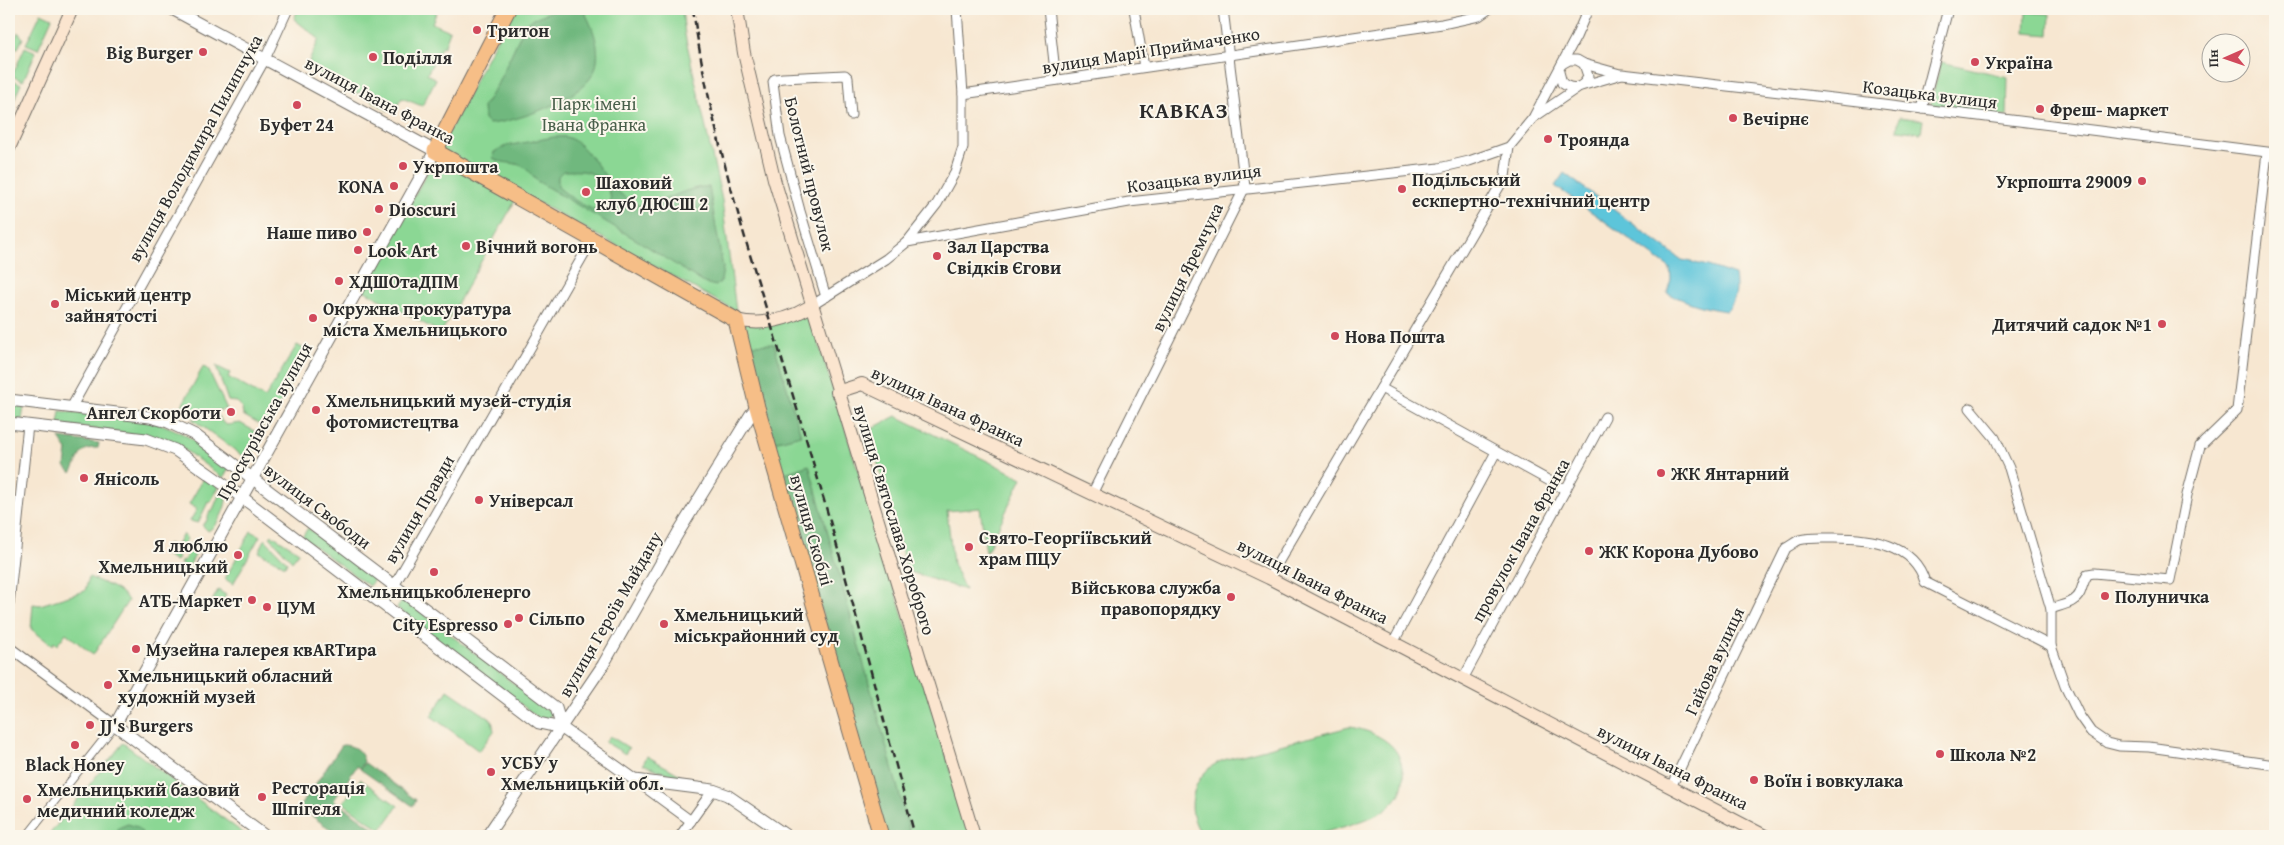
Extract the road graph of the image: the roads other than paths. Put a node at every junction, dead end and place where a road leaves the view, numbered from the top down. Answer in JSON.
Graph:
{"nodes":[{"id":1,"x":72,"y":9,"type":"edge"},
{"id":2,"x":172,"y":9,"type":"edge"},
{"id":3,"x":288,"y":9,"type":"edge"},
{"id":4,"x":508,"y":9,"type":"edge"},
{"id":5,"x":737,"y":9,"type":"edge"},
{"id":6,"x":957,"y":9,"type":"edge"},
{"id":7,"x":1048,"y":9,"type":"edge"},
{"id":8,"x":1134,"y":9,"type":"edge"},
{"id":9,"x":1223,"y":9,"type":"edge"},
{"id":10,"x":1489,"y":9,"type":"edge"},
{"id":11,"x":1588,"y":9,"type":"edge"},
{"id":12,"x":1948,"y":9,"type":"edge"},
{"id":13,"x":1576,"y":37,"type":"junction"},
{"id":14,"x":1228,"y":54,"type":"junction"},
{"id":15,"x":264,"y":59,"type":"junction"},
{"id":16,"x":1582,"y":63,"type":"junction"},
{"id":17,"x":1144,"y":67,"type":"junction"},
{"id":18,"x":1560,"y":68,"type":"junction"},
{"id":19,"x":1622,"y":74,"type":"junction"},
{"id":20,"x":1056,"y":80,"type":"junction"},
{"id":21,"x":1579,"y":87,"type":"junction"},
{"id":22,"x":963,"y":94,"type":"junction"},
{"id":23,"x":1922,"y":109,"type":"junction"},
{"id":24,"x":851,"y":114,"type":"dead end"},
{"id":25,"x":1533,"y":118,"type":"junction"},
{"id":26,"x":1509,"y":147,"type":"junction"},
{"id":27,"x":9,"y":148,"type":"edge"},
{"id":28,"x":435,"y":151,"type":"junction"},
{"id":29,"x":2271,"y":153,"type":"edge"},
{"id":30,"x":1245,"y":188,"type":"junction"},
{"id":31,"x":592,"y":240,"type":"junction"},
{"id":32,"x":907,"y":242,"type":"junction"},
{"id":33,"x":826,"y":297,"type":"junction"},
{"id":34,"x":811,"y":306,"type":"junction"},
{"id":35,"x":736,"y":320,"type":"junction"},
{"id":36,"x":1380,"y":388,"type":"junction"},
{"id":37,"x":837,"y":392,"type":"junction"},
{"id":38,"x":9,"y":400,"type":"edge"},
{"id":39,"x":757,"y":407,"type":"junction"},
{"id":40,"x":71,"y":408,"type":"junction"},
{"id":41,"x":1970,"y":408,"type":"dead end"},
{"id":42,"x":1605,"y":417,"type":"dead end"},
{"id":43,"x":9,"y":423,"type":"edge"},
{"id":44,"x":28,"y":425,"type":"junction"},
{"id":45,"x":1496,"y":452,"type":"junction"},
{"id":46,"x":254,"y":479,"type":"junction"},
{"id":47,"x":1566,"y":490,"type":"junction"},
{"id":48,"x":1092,"y":494,"type":"junction"},
{"id":49,"x":243,"y":498,"type":"junction"},
{"id":50,"x":1268,"y":578,"type":"junction"},
{"id":51,"x":394,"y":586,"type":"junction"},
{"id":52,"x":382,"y":603,"type":"junction"},
{"id":53,"x":9,"y":604,"type":"edge"},
{"id":54,"x":2050,"y":608,"type":"junction"},
{"id":55,"x":1393,"y":643,"type":"junction"},
{"id":56,"x":2051,"y":646,"type":"junction"},
{"id":57,"x":9,"y":647,"type":"edge"},
{"id":58,"x":1463,"y":679,"type":"junction"},
{"id":59,"x":114,"y":725,"type":"junction"},
{"id":60,"x":562,"y":728,"type":"junction"},
{"id":61,"x":2275,"y":765,"type":"edge"},
{"id":62,"x":635,"y":780,"type":"junction"},
{"id":63,"x":1671,"y":787,"type":"junction"},
{"id":64,"x":713,"y":790,"type":"junction"},
{"id":65,"x":691,"y":821,"type":"junction"},
{"id":66,"x":27,"y":836,"type":"edge"},
{"id":67,"x":265,"y":836,"type":"edge"},
{"id":68,"x":487,"y":836,"type":"edge"},
{"id":69,"x":680,"y":836,"type":"edge"},
{"id":70,"x":787,"y":836,"type":"edge"},
{"id":71,"x":881,"y":836,"type":"edge"},
{"id":72,"x":974,"y":836,"type":"edge"},
{"id":73,"x":1765,"y":836,"type":"edge"}],
"edges":[{"from":1,"to":27,"type":"main road"},
{"from":2,"to":15,"type":"street","name":"вулиця Івана Франка"},
{"from":3,"to":15,"type":"street","name":"вулиця Володимира Пилипчука"},
{"from":4,"to":28,"type":"main road","name":"Проскурівська вулиця"},
{"from":5,"to":34,"type":"main road","name":"вулиця Святослава Хороброго"},
{"from":6,"to":22,"type":"street"},
{"from":7,"to":20,"type":"street"},
{"from":8,"to":17,"type":"street"},
{"from":9,"to":14,"type":"street"},
{"from":10,"to":14,"type":"street","name":"вулиця Марії Приймаченко"},
{"from":11,"to":13,"type":"street"},
{"from":12,"to":23,"type":"street"},
{"from":13,"to":16,"type":"street"},
{"from":13,"to":18,"type":"street"},
{"from":14,"to":17,"type":"street","name":"вулиця Марії Приймаченко"},
{"from":14,"to":30,"type":"street"},
{"from":15,"to":28,"type":"street","name":"вулиця Івана Франка"},
{"from":15,"to":40,"type":"street","name":"вулиця Володимира Пилипчука"},
{"from":16,"to":18,"type":"street"},
{"from":16,"to":19,"type":"street"},
{"from":16,"to":21,"type":"street"},
{"from":17,"to":20,"type":"street","name":"вулиця Марії Приймаченко"},
{"from":18,"to":21,"type":"street"},
{"from":18,"to":25,"type":"street"},
{"from":19,"to":21,"type":"street","name":"Козацька вулиця"},
{"from":19,"to":23,"type":"street","name":"Козацька вулиця"},
{"from":20,"to":22,"type":"street","name":"вулиця Марії Приймаченко"},
{"from":21,"to":25,"type":"street","name":"Козацька вулиця"},
{"from":22,"to":32,"type":"street"},
{"from":23,"to":29,"type":"street","name":"Козацька вулиця"},
{"from":24,"to":33,"type":"street","name":"Болотний провулок"},
{"from":25,"to":26,"type":"street","name":"Козацька вулиця"},
{"from":26,"to":30,"type":"street","name":"Козацька вулиця"},
{"from":26,"to":36,"type":"street"},
{"from":28,"to":31,"type":"main road","name":"вулиця Івана Франка"},
{"from":28,"to":46,"type":"street","name":"Проскурівська вулиця"},
{"from":29,"to":54,"type":"street"},
{"from":30,"to":32,"type":"street","name":"Козацька вулиця"},
{"from":30,"to":48,"type":"street","name":"вулиця Яремчука"},
{"from":31,"to":35,"type":"main road","name":"вулиця Івана Франка"},
{"from":31,"to":51,"type":"street","name":"вулиця Правди"},
{"from":32,"to":33,"type":"street","name":"Козацька вулиця"},
{"from":33,"to":34,"type":"street","name":"Козацька вулиця"},
{"from":34,"to":35,"type":"main road","name":"вулиця Івана Франка"},
{"from":34,"to":37,"type":"main road","name":"вулиця Святослава Хороброго"},
{"from":35,"to":39,"type":"main road","name":"вулиця Скоблі"},
{"from":36,"to":45,"type":"street"},
{"from":36,"to":50,"type":"street"},
{"from":37,"to":48,"type":"main road","name":"вулиця Івана Франка"},
{"from":37,"to":72,"type":"main road","name":"вулиця Святослава Хороброго"},
{"from":38,"to":40,"type":"street","name":"вулиця Свободи"},
{"from":39,"to":60,"type":"street","name":"вулиця Героїв Майдану"},
{"from":39,"to":71,"type":"main road","name":"вулиця Скоблі"},
{"from":40,"to":46,"type":"street","name":"вулиця Свободи"},
{"from":41,"to":54,"type":"street"},
{"from":42,"to":47,"type":"street","name":"провулок Івана Франка"},
{"from":43,"to":44,"type":"street"},
{"from":44,"to":49,"type":"street"},
{"from":44,"to":53,"type":"street"},
{"from":45,"to":47,"type":"street"},
{"from":45,"to":55,"type":"street"},
{"from":46,"to":49,"type":"street","name":"Проскурівська вулиця"},
{"from":46,"to":51,"type":"street","name":"вулиця Свободи"},
{"from":47,"to":58,"type":"street","name":"провулок Івана Франка"},
{"from":48,"to":50,"type":"main road","name":"вулиця Івана Франка"},
{"from":49,"to":52,"type":"street"},
{"from":49,"to":59,"type":"street","name":"Проскурівська вулиця"},
{"from":50,"to":55,"type":"main road","name":"вулиця Івана Франка"},
{"from":51,"to":52,"type":"street","name":"вулиця Правди"},
{"from":51,"to":60,"type":"street","name":"вулиця Свободи"},
{"from":52,"to":60,"type":"street"},
{"from":54,"to":56,"type":"street"},
{"from":55,"to":58,"type":"main road","name":"вулиця Івана Франка"},
{"from":56,"to":61,"type":"street"},
{"from":56,"to":63,"type":"street","name":"Гайова вулиця"},
{"from":57,"to":59,"type":"street"},
{"from":58,"to":63,"type":"main road","name":"вулиця Івана Франка"},
{"from":59,"to":66,"type":"street","name":"Проскурівська вулиця"},
{"from":59,"to":67,"type":"street"},
{"from":60,"to":62,"type":"street"},
{"from":60,"to":68,"type":"street","name":"вулиця Героїв Майдану"},
{"from":62,"to":64,"type":"street"},
{"from":62,"to":65,"type":"street"},
{"from":63,"to":73,"type":"main road","name":"вулиця Івана Франка"},
{"from":64,"to":65,"type":"street"},
{"from":64,"to":70,"type":"street"},
{"from":65,"to":69,"type":"street"}]}
